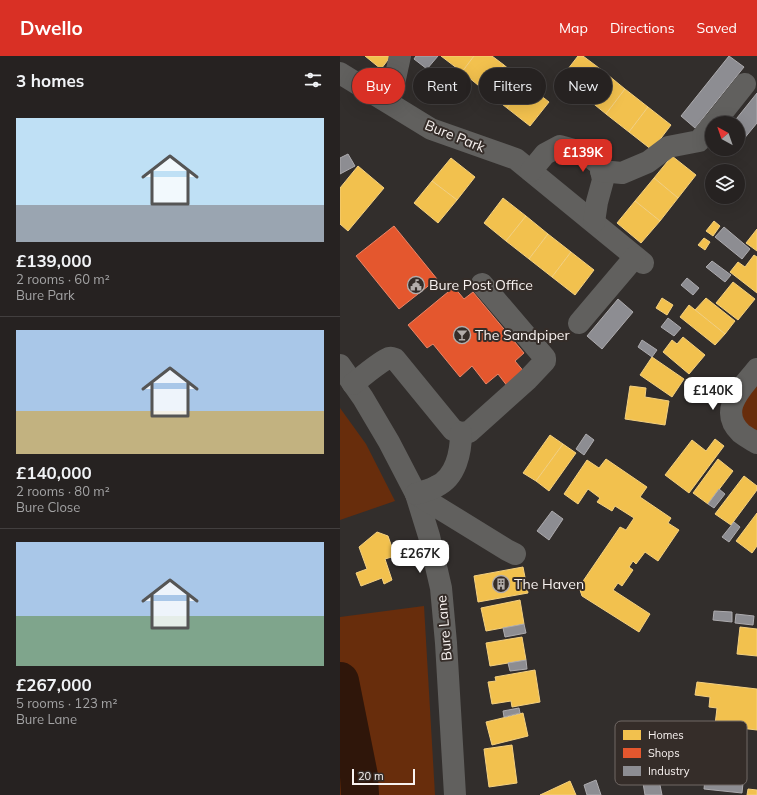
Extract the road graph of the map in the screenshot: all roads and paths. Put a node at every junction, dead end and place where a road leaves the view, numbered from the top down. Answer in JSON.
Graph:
{"nodes":[{"id":1,"x":400,"y":56,"type":"edge"},
{"id":2,"x":397,"y":68,"type":"edge"},
{"id":3,"x":340,"y":73,"type":"edge"},
{"id":4,"x":352,"y":81,"type":"edge"},
{"id":5,"x":745,"y":84,"type":"dead end"},
{"id":6,"x":390,"y":104,"type":"edge"},
{"id":7,"x":719,"y":116,"type":"edge"},
{"id":8,"x":705,"y":134,"type":"edge"},
{"id":9,"x":531,"y":171,"type":"junction"},
{"id":10,"x":601,"y":171,"type":"junction"},
{"id":11,"x":594,"y":222,"type":"junction"},
{"id":12,"x":482,"y":284,"type":"dead end"},
{"id":13,"x":579,"y":323,"type":"dead end"},
{"id":14,"x":340,"y":365,"type":"edge"},
{"id":15,"x":757,"y":369,"type":"edge"},
{"id":16,"x":353,"y":384,"type":"junction"},
{"id":17,"x":461,"y":433,"type":"junction"},
{"id":18,"x":757,"y":443,"type":"edge"},
{"id":19,"x":416,"y":494,"type":"junction"},
{"id":20,"x":515,"y":554,"type":"dead end"},
{"id":21,"x":455,"y":795,"type":"edge"}],
"edges":[{"from":1,"to":2,"type":"street"},
{"from":3,"to":4,"type":"street","name":"Bure Park"},
{"from":5,"to":7,"type":"street"},
{"from":6,"to":9,"type":"street","name":"Bure Park"},
{"from":8,"to":10,"type":"street"},
{"from":9,"to":10,"type":"street"},
{"from":9,"to":11,"type":"street","name":"Bure Park"},
{"from":10,"to":11,"type":"street"},
{"from":11,"to":13,"type":"street","name":"Bure Park"},
{"from":12,"to":17,"type":"street"},
{"from":14,"to":16,"type":"street","name":"Bure Lane"},
{"from":15,"to":18,"type":"street"},
{"from":16,"to":17,"type":"street"},
{"from":16,"to":19,"type":"street","name":"Bure Lane"},
{"from":17,"to":19,"type":"street"},
{"from":19,"to":20,"type":"street"},
{"from":19,"to":21,"type":"street","name":"Bure Lane"}]}
